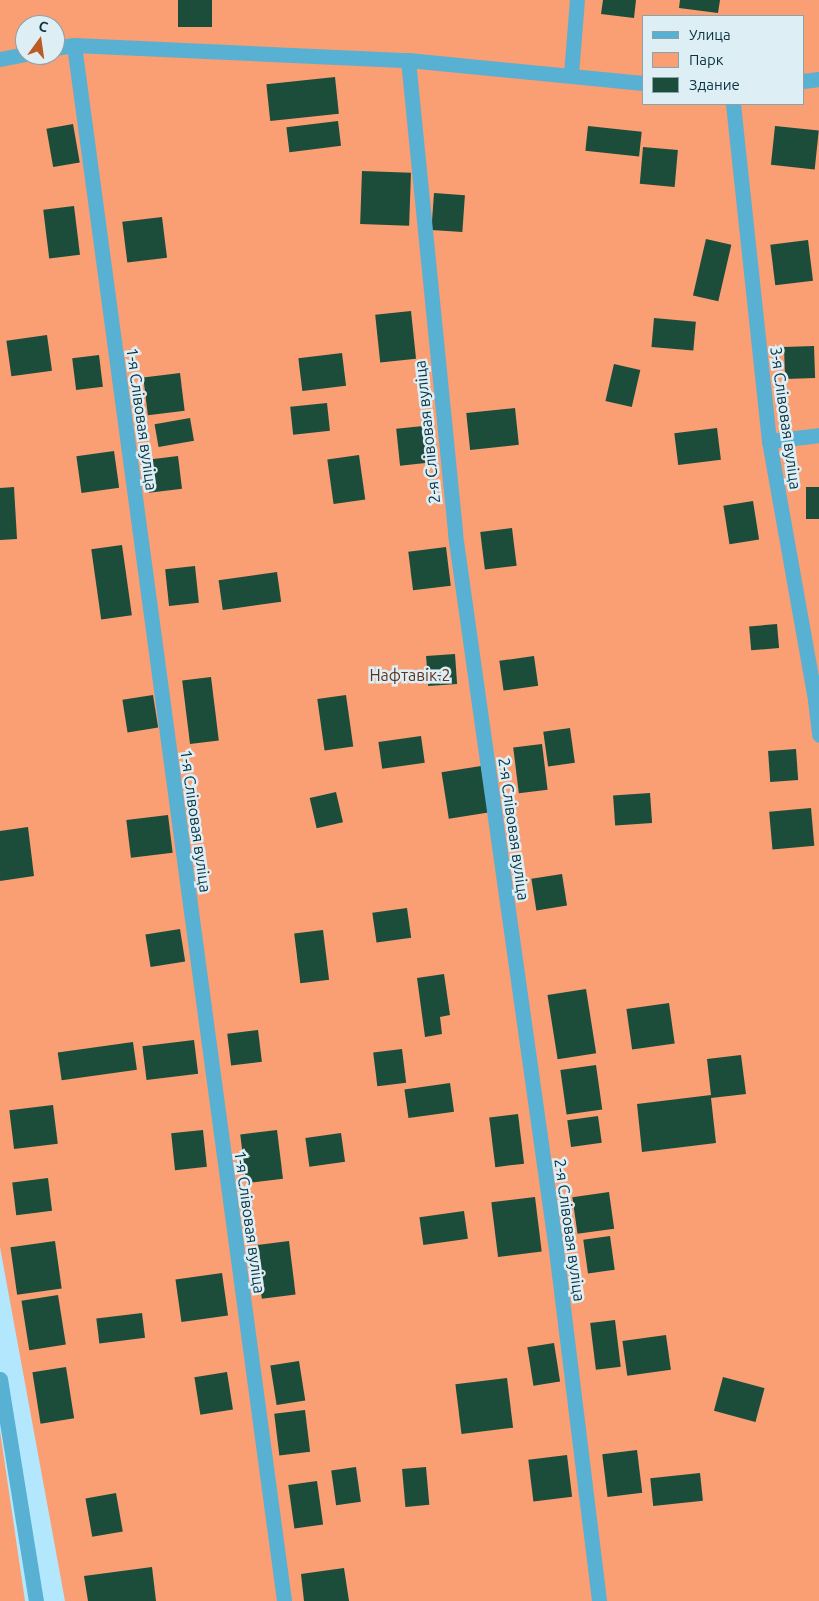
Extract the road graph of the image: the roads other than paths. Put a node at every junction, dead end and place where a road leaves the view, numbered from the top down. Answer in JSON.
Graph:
{"nodes":[{"id":1,"x":577,"y":0,"type":"edge"},
{"id":2,"x":74,"y":45,"type":"junction"},
{"id":3,"x":65,"y":46,"type":"edge"},
{"id":4,"x":15,"y":56,"type":"edge"},
{"id":5,"x":0,"y":59,"type":"edge"},
{"id":6,"x":408,"y":60,"type":"junction"},
{"id":7,"x":571,"y":74,"type":"junction"},
{"id":8,"x":819,"y":78,"type":"edge"},
{"id":9,"x":804,"y":81,"type":"edge"},
{"id":10,"x":642,"y":83,"type":"edge"},
{"id":11,"x":733,"y":105,"type":"edge"},
{"id":12,"x":819,"y":435,"type":"edge"},
{"id":13,"x":769,"y":441,"type":"junction"},
{"id":14,"x":819,"y":735,"type":"edge"},
{"id":15,"x":0,"y":1379,"type":"edge"},
{"id":16,"x":36,"y":1601,"type":"edge"},
{"id":17,"x":284,"y":1601,"type":"edge"},
{"id":18,"x":600,"y":1601,"type":"edge"}],
"edges":[{"from":1,"to":7,"type":"street"},
{"from":2,"to":3,"type":"street"},
{"from":2,"to":6,"type":"street"},
{"from":2,"to":17,"type":"street","name":"1-я Слівовая вуліца"},
{"from":4,"to":5,"type":"street"},
{"from":6,"to":7,"type":"street"},
{"from":6,"to":18,"type":"street","name":"2-я Слівовая вуліца"},
{"from":7,"to":10,"type":"street"},
{"from":8,"to":9,"type":"street"},
{"from":11,"to":13,"type":"street","name":"3-я Слівовая вуліца"},
{"from":12,"to":13,"type":"street"},
{"from":13,"to":14,"type":"street","name":"3-я Слівовая вуліца"},
{"from":15,"to":16,"type":"street"}]}
